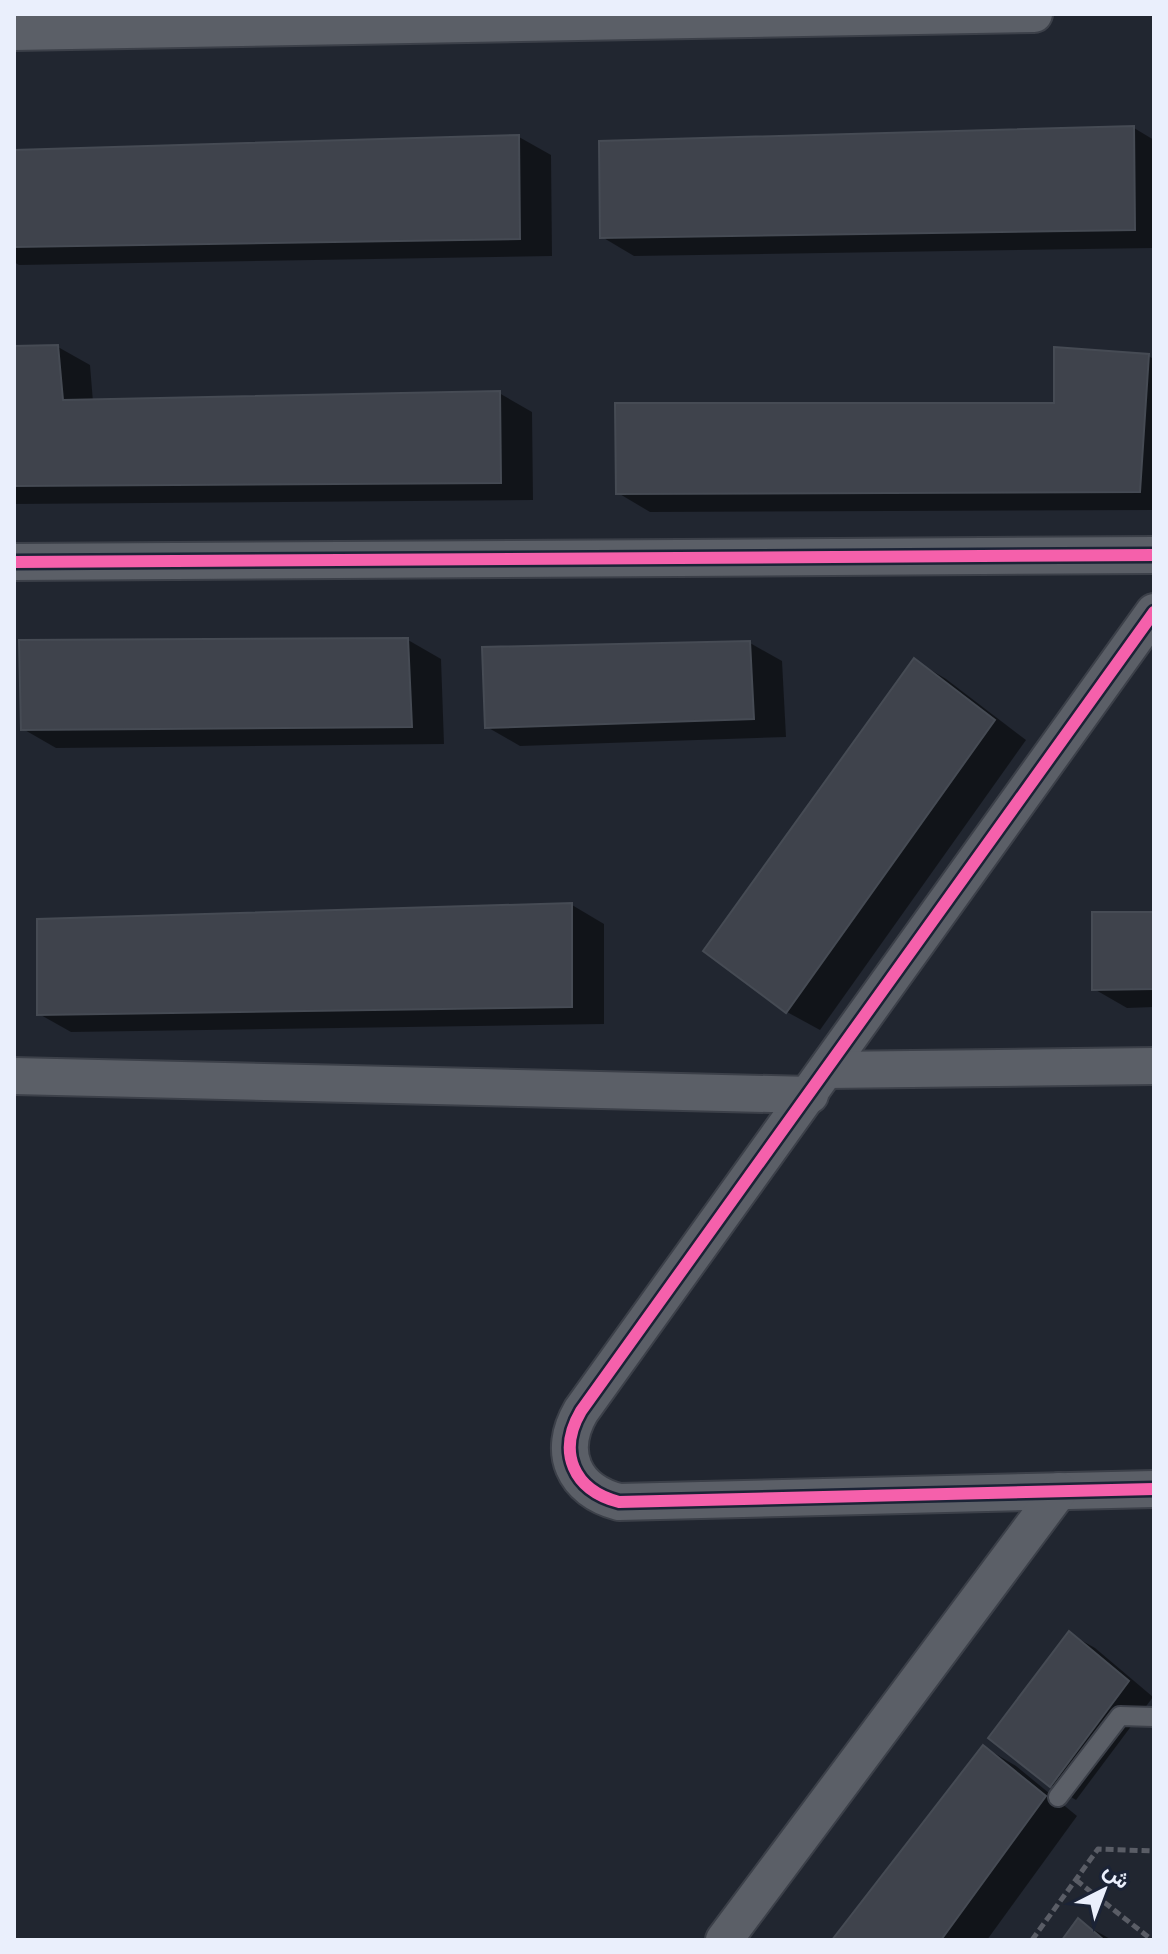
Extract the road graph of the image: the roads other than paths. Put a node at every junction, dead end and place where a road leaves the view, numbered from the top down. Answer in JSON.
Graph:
{"nodes":[{"id":1,"x":1034,"y":14,"type":"edge"},
{"id":2,"x":14,"y":32,"type":"edge"},
{"id":3,"x":1154,"y":555,"type":"edge"},
{"id":4,"x":14,"y":562,"type":"edge"},
{"id":5,"x":1154,"y":612,"type":"edge"},
{"id":6,"x":1154,"y":1066,"type":"edge"},
{"id":7,"x":14,"y":1076,"type":"edge"},
{"id":8,"x":818,"y":1082,"type":"junction"},
{"id":9,"x":1154,"y":1489,"type":"edge"},
{"id":10,"x":1059,"y":1491,"type":"junction"},
{"id":11,"x":1154,"y":1717,"type":"edge"},
{"id":12,"x":1058,"y":1797,"type":"dead end"},
{"id":13,"x":724,"y":1940,"type":"edge"}],
"edges":[{"from":1,"to":2,"type":"street"},
{"from":3,"to":4,"type":"street"},
{"from":5,"to":8,"type":"street"},
{"from":6,"to":8,"type":"street"},
{"from":7,"to":8,"type":"street"},
{"from":8,"to":10,"type":"street"},
{"from":9,"to":10,"type":"street"},
{"from":10,"to":13,"type":"street"},
{"from":11,"to":12,"type":"lane"}]}
